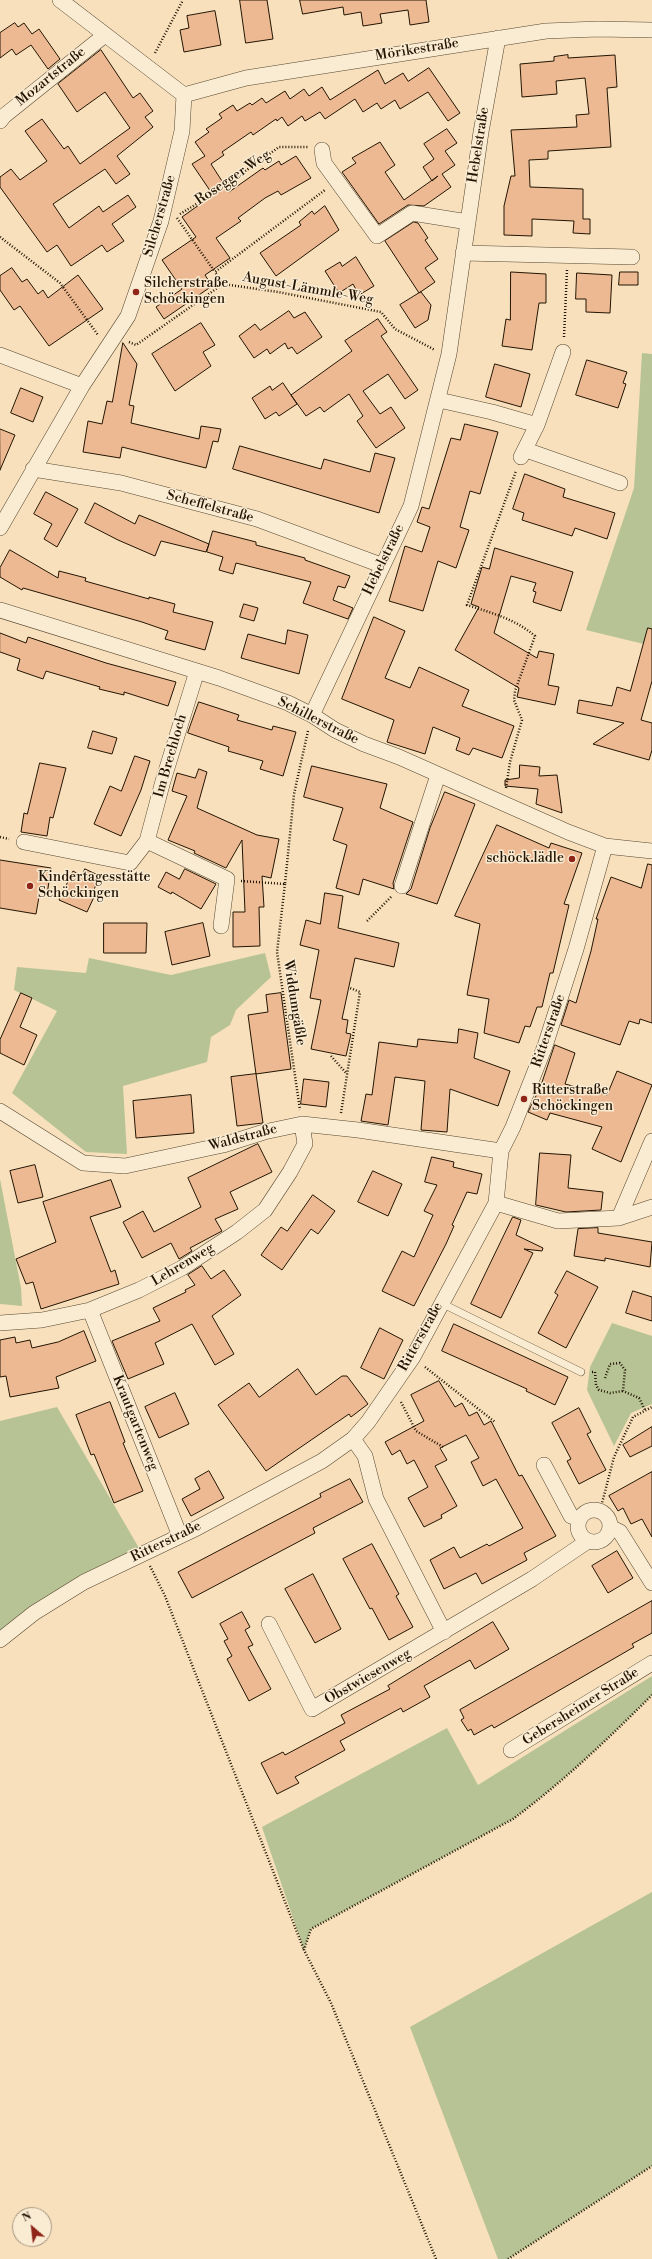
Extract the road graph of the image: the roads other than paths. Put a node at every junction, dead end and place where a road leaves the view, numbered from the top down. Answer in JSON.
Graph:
{"nodes":[{"id":1,"x":60,"y":0,"type":"edge"},
{"id":2,"x":652,"y":30,"type":"edge"},
{"id":3,"x":105,"y":35,"type":"junction"},
{"id":4,"x":498,"y":38,"type":"junction"},
{"id":5,"x":184,"y":95,"type":"junction"},
{"id":6,"x":0,"y":121,"type":"edge"},
{"id":7,"x":322,"y":150,"type":"road end"},
{"id":8,"x":468,"y":222,"type":"junction"},
{"id":9,"x":463,"y":253,"type":"junction"},
{"id":10,"x":632,"y":257,"type":"dead end"},
{"id":11,"x":563,"y":352,"type":"road end"},
{"id":12,"x":0,"y":354,"type":"edge"},
{"id":13,"x":82,"y":386,"type":"junction"},
{"id":14,"x":439,"y":400,"type":"junction"},
{"id":15,"x":537,"y":425,"type":"junction"},
{"id":16,"x":33,"y":469,"type":"junction"},
{"id":17,"x":620,"y":483,"type":"dead end"},
{"id":18,"x":0,"y":528,"type":"edge"},
{"id":19,"x":382,"y":565,"type":"junction"},
{"id":20,"x":0,"y":610,"type":"edge"},
{"id":21,"x":197,"y":671,"type":"junction"},
{"id":22,"x":312,"y":715,"type":"junction"},
{"id":23,"x":438,"y":775,"type":"junction"},
{"id":24,"x":147,"y":841,"type":"junction"},
{"id":25,"x":24,"y":842,"type":"dead end"},
{"id":26,"x":606,"y":846,"type":"junction"},
{"id":27,"x":652,"y":851,"type":"edge"},
{"id":28,"x":402,"y":886,"type":"road end"},
{"id":29,"x":221,"y":926,"type":"dead end"},
{"id":30,"x":0,"y":1111,"type":"edge"},
{"id":31,"x":302,"y":1124,"type":"junction"},
{"id":32,"x":652,"y":1141,"type":"edge"},
{"id":33,"x":500,"y":1151,"type":"junction"},
{"id":34,"x":496,"y":1203,"type":"junction"},
{"id":35,"x":652,"y":1207,"type":"edge"},
{"id":36,"x":619,"y":1218,"type":"junction"},
{"id":37,"x":440,"y":1303,"type":"junction"},
{"id":38,"x":90,"y":1310,"type":"junction"},
{"id":39,"x":0,"y":1323,"type":"edge"},
{"id":40,"x":581,"y":1372,"type":"road end"},
{"id":41,"x":353,"y":1438,"type":"junction"},
{"id":42,"x":544,"y":1465,"type":"dead end"},
{"id":43,"x":579,"y":1519,"type":"junction"},
{"id":44,"x":610,"y":1527,"type":"junction"},
{"id":45,"x":180,"y":1536,"type":"junction"},
{"id":46,"x":588,"y":1541,"type":"junction"},
{"id":47,"x":652,"y":1583,"type":"edge"},
{"id":48,"x":269,"y":1624,"type":"dead end"},
{"id":49,"x":444,"y":1632,"type":"junction"},
{"id":50,"x":0,"y":1640,"type":"edge"},
{"id":51,"x":652,"y":1663,"type":"edge"},
{"id":52,"x":511,"y":1750,"type":"dead end"}],
"edges":[{"from":1,"to":3,"type":"street"},
{"from":2,"to":4,"type":"street","name":"Mörikestraße"},
{"from":3,"to":5,"type":"street"},
{"from":3,"to":6,"type":"street","name":"Mozartstraße"},
{"from":4,"to":5,"type":"street","name":"Mörikestraße"},
{"from":4,"to":8,"type":"street","name":"Hebelstraße"},
{"from":5,"to":13,"type":"street","name":"Silcherstraße"},
{"from":7,"to":8,"type":"street"},
{"from":8,"to":9,"type":"street","name":"Hebelstraße"},
{"from":9,"to":10,"type":"street"},
{"from":9,"to":14,"type":"street","name":"Hebelstraße"},
{"from":11,"to":15,"type":"street"},
{"from":12,"to":13,"type":"street"},
{"from":13,"to":16,"type":"street","name":"Silcherstraße"},
{"from":14,"to":15,"type":"street"},
{"from":14,"to":19,"type":"street","name":"Hebelstraße"},
{"from":15,"to":17,"type":"street"},
{"from":16,"to":18,"type":"street","name":"Silcherstraße"},
{"from":16,"to":19,"type":"street","name":"Scheffelstraße"},
{"from":19,"to":22,"type":"street","name":"Hebelstraße"},
{"from":20,"to":21,"type":"street","name":"Schillerstraße"},
{"from":21,"to":22,"type":"street","name":"Schillerstraße"},
{"from":21,"to":24,"type":"street","name":"Im Brechloch"},
{"from":22,"to":23,"type":"street","name":"Schillerstraße"},
{"from":23,"to":26,"type":"street","name":"Schillerstraße"},
{"from":23,"to":28,"type":"street"},
{"from":24,"to":25,"type":"street","name":"Im Brechloch"},
{"from":24,"to":29,"type":"street"},
{"from":26,"to":27,"type":"street","name":"Schillerstraße"},
{"from":26,"to":33,"type":"street","name":"Ritterstraße"},
{"from":30,"to":31,"type":"street","name":"Waldstraße"},
{"from":31,"to":33,"type":"street","name":"Waldstraße"},
{"from":31,"to":38,"type":"street","name":"Lehrenweg"},
{"from":32,"to":36,"type":"street"},
{"from":33,"to":34,"type":"street","name":"Ritterstraße"},
{"from":34,"to":36,"type":"street"},
{"from":34,"to":37,"type":"street","name":"Ritterstraße"},
{"from":35,"to":36,"type":"street"},
{"from":37,"to":40,"type":"lane"},
{"from":37,"to":41,"type":"street","name":"Ritterstraße"},
{"from":38,"to":39,"type":"street","name":"Lehrenweg"},
{"from":38,"to":45,"type":"street","name":"Krautgartenweg"},
{"from":41,"to":45,"type":"street","name":"Ritterstraße"},
{"from":41,"to":49,"type":"street"},
{"from":42,"to":43,"type":"street"},
{"from":43,"to":44,"type":"street"},
{"from":43,"to":46,"type":"street"},
{"from":44,"to":46,"type":"street","name":"Obstwiesenweg"},
{"from":44,"to":47,"type":"street"},
{"from":45,"to":50,"type":"street","name":"Ritterstraße"},
{"from":46,"to":49,"type":"street","name":"Obstwiesenweg"},
{"from":48,"to":49,"type":"street","name":"Obstwiesenweg"},
{"from":51,"to":52,"type":"street","name":"Gebersheimer Straße"}]}
